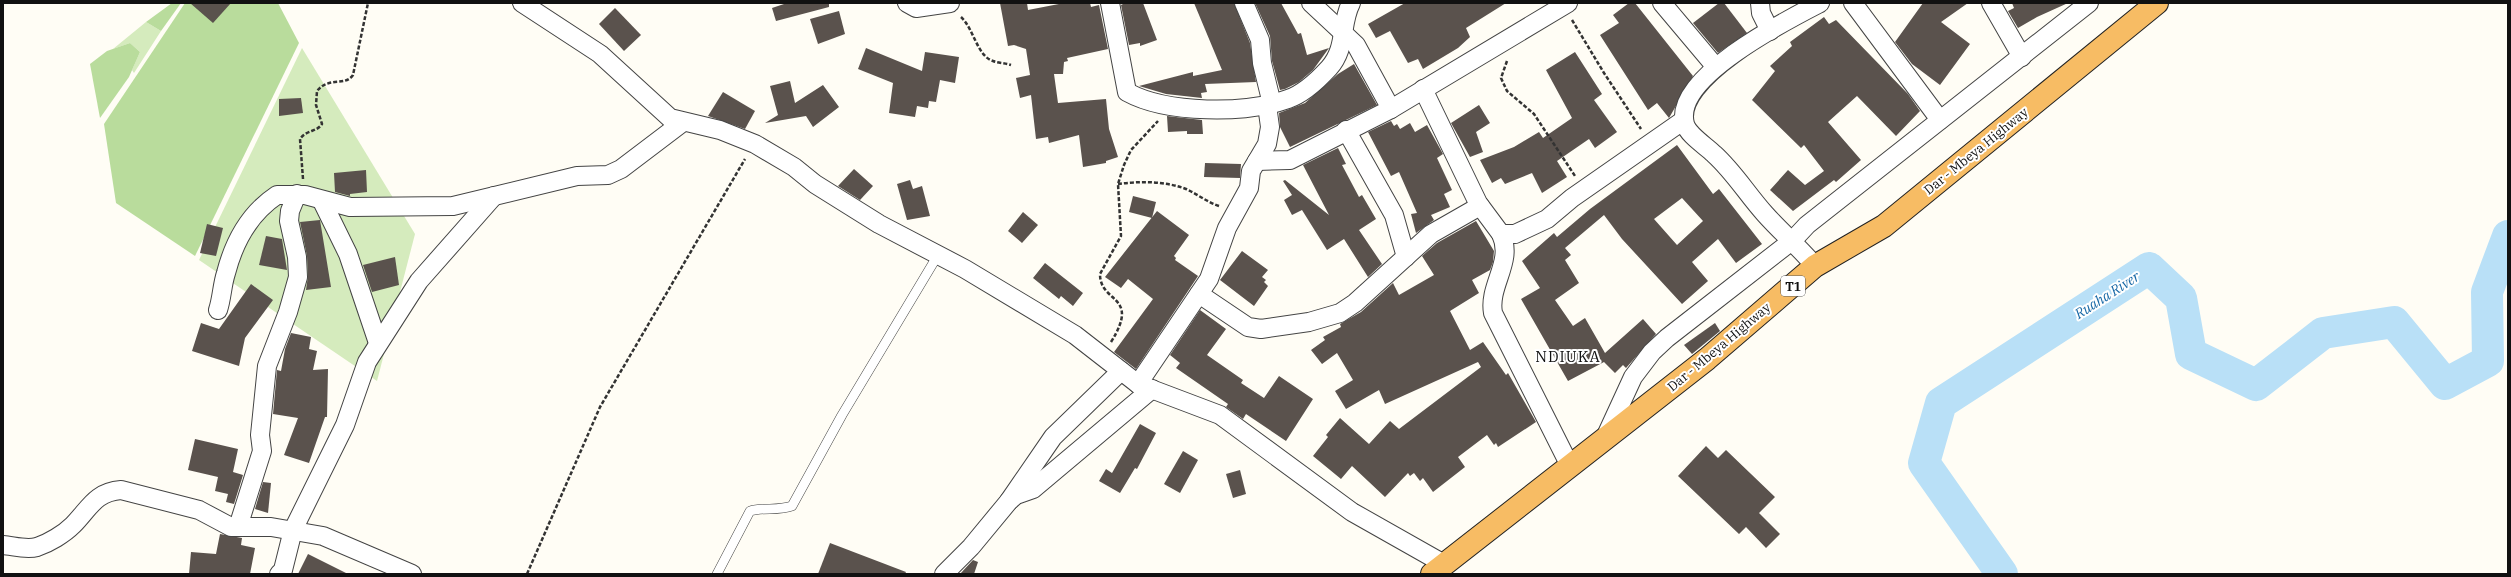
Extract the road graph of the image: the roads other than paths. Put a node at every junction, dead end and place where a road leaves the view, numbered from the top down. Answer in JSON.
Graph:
{"nodes":[{"id":1,"x":522,"y":3,"type":"edge"},
{"id":2,"x":907,"y":3,"type":"edge"},
{"id":3,"x":1110,"y":3,"type":"edge"},
{"id":4,"x":1244,"y":3,"type":"edge"},
{"id":5,"x":1311,"y":3,"type":"edge"},
{"id":6,"x":1351,"y":3,"type":"edge"},
{"id":7,"x":1662,"y":3,"type":"edge"},
{"id":8,"x":1760,"y":3,"type":"edge"},
{"id":9,"x":1820,"y":3,"type":"edge"},
{"id":10,"x":1853,"y":3,"type":"edge"},
{"id":11,"x":1991,"y":3,"type":"edge"},
{"id":12,"x":2157,"y":3,"type":"edge"},
{"id":13,"x":1566,"y":4,"type":"edge"},
{"id":14,"x":2088,"y":4,"type":"edge"},
{"id":15,"x":953,"y":8,"type":"edge"},
{"id":16,"x":1770,"y":31,"type":"junction"},
{"id":17,"x":1344,"y":33,"type":"junction"},
{"id":18,"x":2022,"y":57,"type":"junction"},
{"id":19,"x":1715,"y":66,"type":"junction"},
{"id":20,"x":1423,"y":89,"type":"junction"},
{"id":21,"x":1270,"y":104,"type":"junction"},
{"id":22,"x":1390,"y":109,"type":"junction"},
{"id":23,"x":1684,"y":120,"type":"junction"},
{"id":24,"x":1940,"y":120,"type":"junction"},
{"id":25,"x":683,"y":122,"type":"junction"},
{"id":26,"x":1346,"y":130,"type":"junction"},
{"id":27,"x":1269,"y":136,"type":"junction"},
{"id":28,"x":1290,"y":160,"type":"junction"},
{"id":29,"x":1257,"y":161,"type":"junction"},
{"id":30,"x":301,"y":195,"type":"junction"},
{"id":31,"x":494,"y":196,"type":"junction"},
{"id":32,"x":322,"y":201,"type":"junction"},
{"id":33,"x":1480,"y":206,"type":"junction"},
{"id":34,"x":1501,"y":234,"type":"junction"},
{"id":35,"x":1793,"y":240,"type":"junction"},
{"id":36,"x":938,"y":255,"type":"junction"},
{"id":37,"x":1406,"y":257,"type":"junction"},
{"id":38,"x":1815,"y":266,"type":"junction"},
{"id":39,"x":1200,"y":294,"type":"junction"},
{"id":40,"x":218,"y":310,"type":"dead end"},
{"id":41,"x":378,"y":343,"type":"junction"},
{"id":42,"x":1121,"y":371,"type":"junction"},
{"id":43,"x":1145,"y":386,"type":"junction"},
{"id":44,"x":1603,"y":440,"type":"junction"},
{"id":45,"x":1570,"y":466,"type":"junction"},
{"id":46,"x":1009,"y":502,"type":"junction"},
{"id":47,"x":238,"y":527,"type":"junction"},
{"id":48,"x":293,"y":530,"type":"junction"},
{"id":49,"x":3,"y":545,"type":"edge"},
{"id":50,"x":1438,"y":569,"type":"edge"},
{"id":51,"x":279,"y":574,"type":"edge"},
{"id":52,"x":412,"y":574,"type":"edge"},
{"id":53,"x":717,"y":574,"type":"edge"},
{"id":54,"x":944,"y":574,"type":"edge"}],
"edges":[{"from":1,"to":25,"type":"street"},
{"from":2,"to":15,"type":"street"},
{"from":3,"to":21,"type":"street"},
{"from":4,"to":21,"type":"street"},
{"from":5,"to":17,"type":"street"},
{"from":6,"to":17,"type":"street"},
{"from":7,"to":19,"type":"street"},
{"from":8,"to":16,"type":"street"},
{"from":9,"to":16,"type":"street"},
{"from":10,"to":24,"type":"street"},
{"from":11,"to":18,"type":"street"},
{"from":12,"to":38,"type":"highway","name":"Dar - Mbeya Highway","number":"T1"},
{"from":13,"to":20,"type":"street"},
{"from":14,"to":18,"type":"street"},
{"from":16,"to":19,"type":"street"},
{"from":17,"to":21,"type":"street"},
{"from":17,"to":22,"type":"street"},
{"from":18,"to":24,"type":"street"},
{"from":19,"to":23,"type":"street"},
{"from":20,"to":22,"type":"street"},
{"from":20,"to":33,"type":"street"},
{"from":21,"to":27,"type":"street"},
{"from":22,"to":26,"type":"street"},
{"from":23,"to":34,"type":"street"},
{"from":23,"to":35,"type":"street"},
{"from":24,"to":35,"type":"street"},
{"from":25,"to":31,"type":"street"},
{"from":25,"to":36,"type":"street"},
{"from":26,"to":28,"type":"street"},
{"from":26,"to":37,"type":"street"},
{"from":27,"to":28,"type":"street"},
{"from":27,"to":29,"type":"street"},
{"from":28,"to":29,"type":"street"},
{"from":29,"to":39,"type":"street"},
{"from":30,"to":32,"type":"street"},
{"from":30,"to":40,"type":"street"},
{"from":30,"to":47,"type":"street"},
{"from":31,"to":32,"type":"street"},
{"from":31,"to":41,"type":"street"},
{"from":32,"to":41,"type":"street"},
{"from":33,"to":34,"type":"street"},
{"from":33,"to":37,"type":"street"},
{"from":34,"to":45,"type":"street"},
{"from":35,"to":38,"type":"street"},
{"from":35,"to":44,"type":"street"},
{"from":36,"to":42,"type":"street"},
{"from":36,"to":53,"type":"lane"},
{"from":37,"to":39,"type":"street"},
{"from":38,"to":44,"type":"highway","name":"Dar - Mbeya Highway","number":"T1"},
{"from":39,"to":43,"type":"street"},
{"from":41,"to":48,"type":"street"},
{"from":42,"to":43,"type":"street"},
{"from":42,"to":46,"type":"street"},
{"from":43,"to":46,"type":"street"},
{"from":43,"to":50,"type":"street"},
{"from":44,"to":45,"type":"highway","name":"Dar - Mbeya Highway","number":"T1"},
{"from":45,"to":50,"type":"highway","name":"Dar - Mbeya Highway","number":"T1"},
{"from":46,"to":54,"type":"street"},
{"from":47,"to":48,"type":"street"},
{"from":47,"to":49,"type":"street"},
{"from":48,"to":51,"type":"street"},
{"from":48,"to":52,"type":"street"}]}
